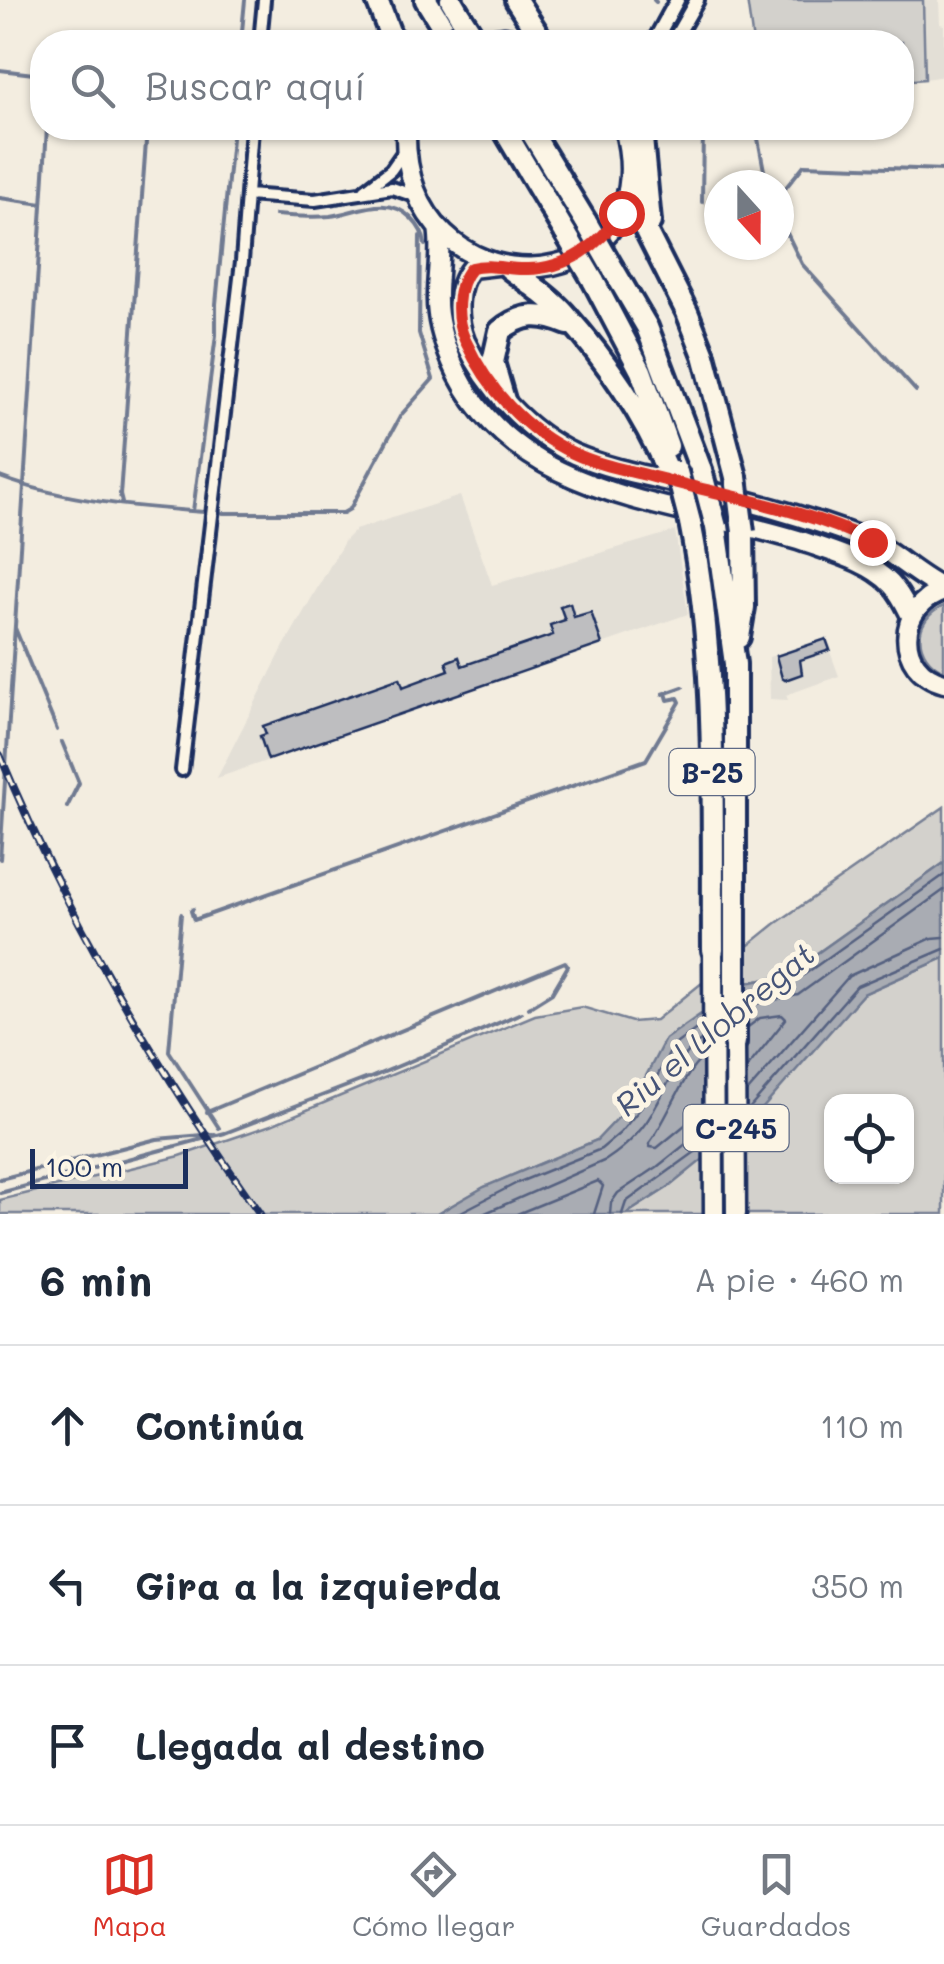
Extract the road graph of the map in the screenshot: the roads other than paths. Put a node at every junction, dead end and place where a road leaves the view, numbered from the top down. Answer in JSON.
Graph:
{"nodes":[{"id":1,"x":264,"y":0,"type":"edge"},
{"id":2,"x":377,"y":0,"type":"edge"},
{"id":3,"x":426,"y":0,"type":"edge"},
{"id":4,"x":516,"y":0,"type":"edge"},
{"id":5,"x":677,"y":0,"type":"edge"},
{"id":6,"x":697,"y":0,"type":"edge"},
{"id":7,"x":452,"y":22,"type":"edge"},
{"id":8,"x":261,"y":30,"type":"edge"},
{"id":9,"x":388,"y":30,"type":"edge"},
{"id":10,"x":535,"y":30,"type":"edge"},
{"id":11,"x":661,"y":30,"type":"edge"},
{"id":12,"x":680,"y":30,"type":"edge"},
{"id":13,"x":251,"y":140,"type":"edge"},
{"id":14,"x":405,"y":140,"type":"edge"},
{"id":15,"x":510,"y":140,"type":"edge"},
{"id":16,"x":536,"y":140,"type":"edge"},
{"id":17,"x":626,"y":140,"type":"edge"},
{"id":18,"x":642,"y":140,"type":"edge"},
{"id":19,"x":405,"y":150,"type":"junction"},
{"id":20,"x":364,"y":190,"type":"junction"},
{"id":21,"x":248,"y":195,"type":"junction"},
{"id":22,"x":628,"y":195,"type":"junction"},
{"id":23,"x":418,"y":196,"type":"junction"},
{"id":24,"x":438,"y":227,"type":"junction"},
{"id":25,"x":656,"y":249,"type":"junction"},
{"id":26,"x":503,"y":266,"type":"junction"},
{"id":27,"x":575,"y":327,"type":"junction"},
{"id":28,"x":504,"y":400,"type":"junction"},
{"id":29,"x":672,"y":471,"type":"junction"},
{"id":30,"x":944,"y":590,"type":"edge"},
{"id":31,"x":911,"y":616,"type":"junction"},
{"id":32,"x":734,"y":664,"type":"junction"},
{"id":33,"x":944,"y":683,"type":"edge"},
{"id":34,"x":182,"y":770,"type":"dead end"},
{"id":35,"x":734,"y":913,"type":"joint"},
{"id":36,"x":713,"y":926,"type":"joint"},
{"id":37,"x":713,"y":950,"type":"joint"},
{"id":38,"x":735,"y":1042,"type":"joint"},
{"id":39,"x":714,"y":1214,"type":"edge"},
{"id":40,"x":736,"y":1214,"type":"edge"}],
"edges":[{"from":1,"to":8,"type":"street"},
{"from":2,"to":9,"type":"highway"},
{"from":3,"to":7,"type":"highway"},
{"from":4,"to":10,"type":"highway"},
{"from":5,"to":11,"type":"street"},
{"from":6,"to":12,"type":"street"},
{"from":13,"to":21,"type":"street"},
{"from":14,"to":19,"type":"main road"},
{"from":15,"to":29,"type":"highway","number":"B-25","bridge":true},
{"from":16,"to":32,"type":"highway","number":"B-25","bridge":true},
{"from":17,"to":22,"type":"main road"},
{"from":18,"to":25,"type":"highway"},
{"from":19,"to":20,"type":"street"},
{"from":19,"to":23,"type":"main road"},
{"from":20,"to":21,"type":"street"},
{"from":20,"to":23,"type":"street"},
{"from":21,"to":34,"type":"street"},
{"from":22,"to":25,"type":"highway"},
{"from":22,"to":26,"type":"main road"},
{"from":23,"to":24,"type":"main road"},
{"from":24,"to":26,"type":"main road"},
{"from":24,"to":31,"type":"main road"},
{"from":25,"to":32,"type":"highway","bridge":true},
{"from":26,"to":27,"type":"highway"},
{"from":26,"to":28,"type":"main road"},
{"from":27,"to":28,"type":"highway"},
{"from":27,"to":29,"type":"highway"},
{"from":28,"to":30,"type":"main road"},
{"from":29,"to":36,"type":"highway","number":"B-25","bridge":true},
{"from":30,"to":31,"type":"main road"},
{"from":31,"to":33,"type":"main road"},
{"from":32,"to":35,"type":"highway","number":"B-25"},
{"from":35,"to":38,"type":"highway","number":"C-245"},
{"from":36,"to":37,"type":"highway","number":"C-245"},
{"from":37,"to":39,"type":"main road","number":"C-245"},
{"from":38,"to":40,"type":"main road","number":"C-245"}]}
